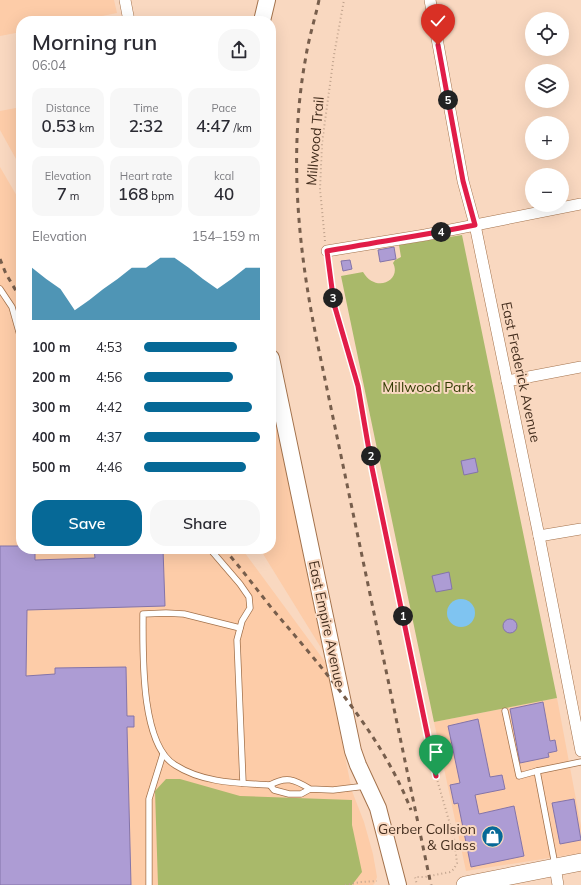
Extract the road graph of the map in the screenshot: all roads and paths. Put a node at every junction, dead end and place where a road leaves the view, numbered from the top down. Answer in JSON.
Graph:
{"nodes":[{"id":1,"x":125,"y":0,"type":"edge"},
{"id":2,"x":266,"y":0,"type":"edge"},
{"id":3,"x":344,"y":0,"type":"edge"},
{"id":4,"x":430,"y":0,"type":"edge"},
{"id":5,"x":128,"y":16,"type":"edge"},
{"id":6,"x":263,"y":16,"type":"edge"},
{"id":7,"x":581,"y":204,"type":"edge"},
{"id":8,"x":475,"y":225,"type":"junction"},
{"id":9,"x":327,"y":251,"type":"junction"},
{"id":10,"x":0,"y":289,"type":"edge"},
{"id":11,"x":16,"y":321,"type":"edge"},
{"id":12,"x":581,"y":367,"type":"edge"},
{"id":13,"x":507,"y":381,"type":"junction"},
{"id":14,"x":276,"y":382,"type":"edge"},
{"id":15,"x":581,"y":529,"type":"edge"},
{"id":16,"x":539,"y":536,"type":"junction"},
{"id":17,"x":214,"y":554,"type":"edge"},
{"id":18,"x":240,"y":628,"type":"junction"},
{"id":19,"x":581,"y":693,"type":"edge"},
{"id":20,"x":570,"y":695,"type":"junction"},
{"id":21,"x":505,"y":711,"type":"dead end"},
{"id":22,"x":581,"y":751,"type":"edge"},
{"id":23,"x":163,"y":754,"type":"junction"},
{"id":24,"x":581,"y":762,"type":"edge"},
{"id":25,"x":537,"y":772,"type":"junction"},
{"id":26,"x":243,"y":783,"type":"junction"},
{"id":27,"x":270,"y":785,"type":"junction"},
{"id":28,"x":368,"y":786,"type":"junction"},
{"id":29,"x":310,"y":789,"type":"junction"},
{"id":30,"x":581,"y":862,"type":"edge"},
{"id":31,"x":555,"y":868,"type":"junction"},
{"id":32,"x":377,"y":881,"type":"dead end"},
{"id":33,"x":149,"y":885,"type":"edge"},
{"id":34,"x":345,"y":885,"type":"edge"},
{"id":35,"x":398,"y":885,"type":"edge"},
{"id":36,"x":417,"y":885,"type":"edge"},
{"id":37,"x":465,"y":885,"type":"edge"},
{"id":38,"x":558,"y":885,"type":"edge"}],
"edges":[{"from":1,"to":5,"type":"street"},
{"from":2,"to":6,"type":"street"},
{"from":3,"to":9,"type":"path","name":"Millwood Trail"},
{"from":4,"to":8,"type":"street","name":"East Frederick Avenue"},
{"from":7,"to":8,"type":"street"},
{"from":8,"to":9,"type":"street"},
{"from":8,"to":13,"type":"street","name":"East Frederick Avenue"},
{"from":9,"to":36,"type":"path","name":"Millwood Trail"},
{"from":10,"to":11,"type":"lane"},
{"from":12,"to":13,"type":"street"},
{"from":13,"to":16,"type":"street","name":"East Frederick Avenue"},
{"from":14,"to":28,"type":"street","name":"East Empire Avenue"},
{"from":15,"to":16,"type":"street"},
{"from":16,"to":20,"type":"street","name":"East Frederick Avenue"},
{"from":17,"to":18,"type":"lane"},
{"from":18,"to":23,"type":"lane"},
{"from":18,"to":26,"type":"lane"},
{"from":19,"to":20,"type":"street"},
{"from":20,"to":22,"type":"street","name":"East Frederick Avenue"},
{"from":21,"to":25,"type":"lane"},
{"from":23,"to":26,"type":"lane"},
{"from":23,"to":33,"type":"lane"},
{"from":24,"to":25,"type":"lane"},
{"from":25,"to":31,"type":"lane"},
{"from":26,"to":27,"type":"lane"},
{"from":27,"to":29,"type":"lane"},
{"from":27,"to":29,"type":"lane"},
{"from":28,"to":29,"type":"lane"},
{"from":28,"to":35,"type":"street","name":"East Empire Avenue"},
{"from":30,"to":31,"type":"main road"},
{"from":31,"to":37,"type":"main road"},
{"from":31,"to":38,"type":"street"},
{"from":32,"to":34,"type":"path"}]}
